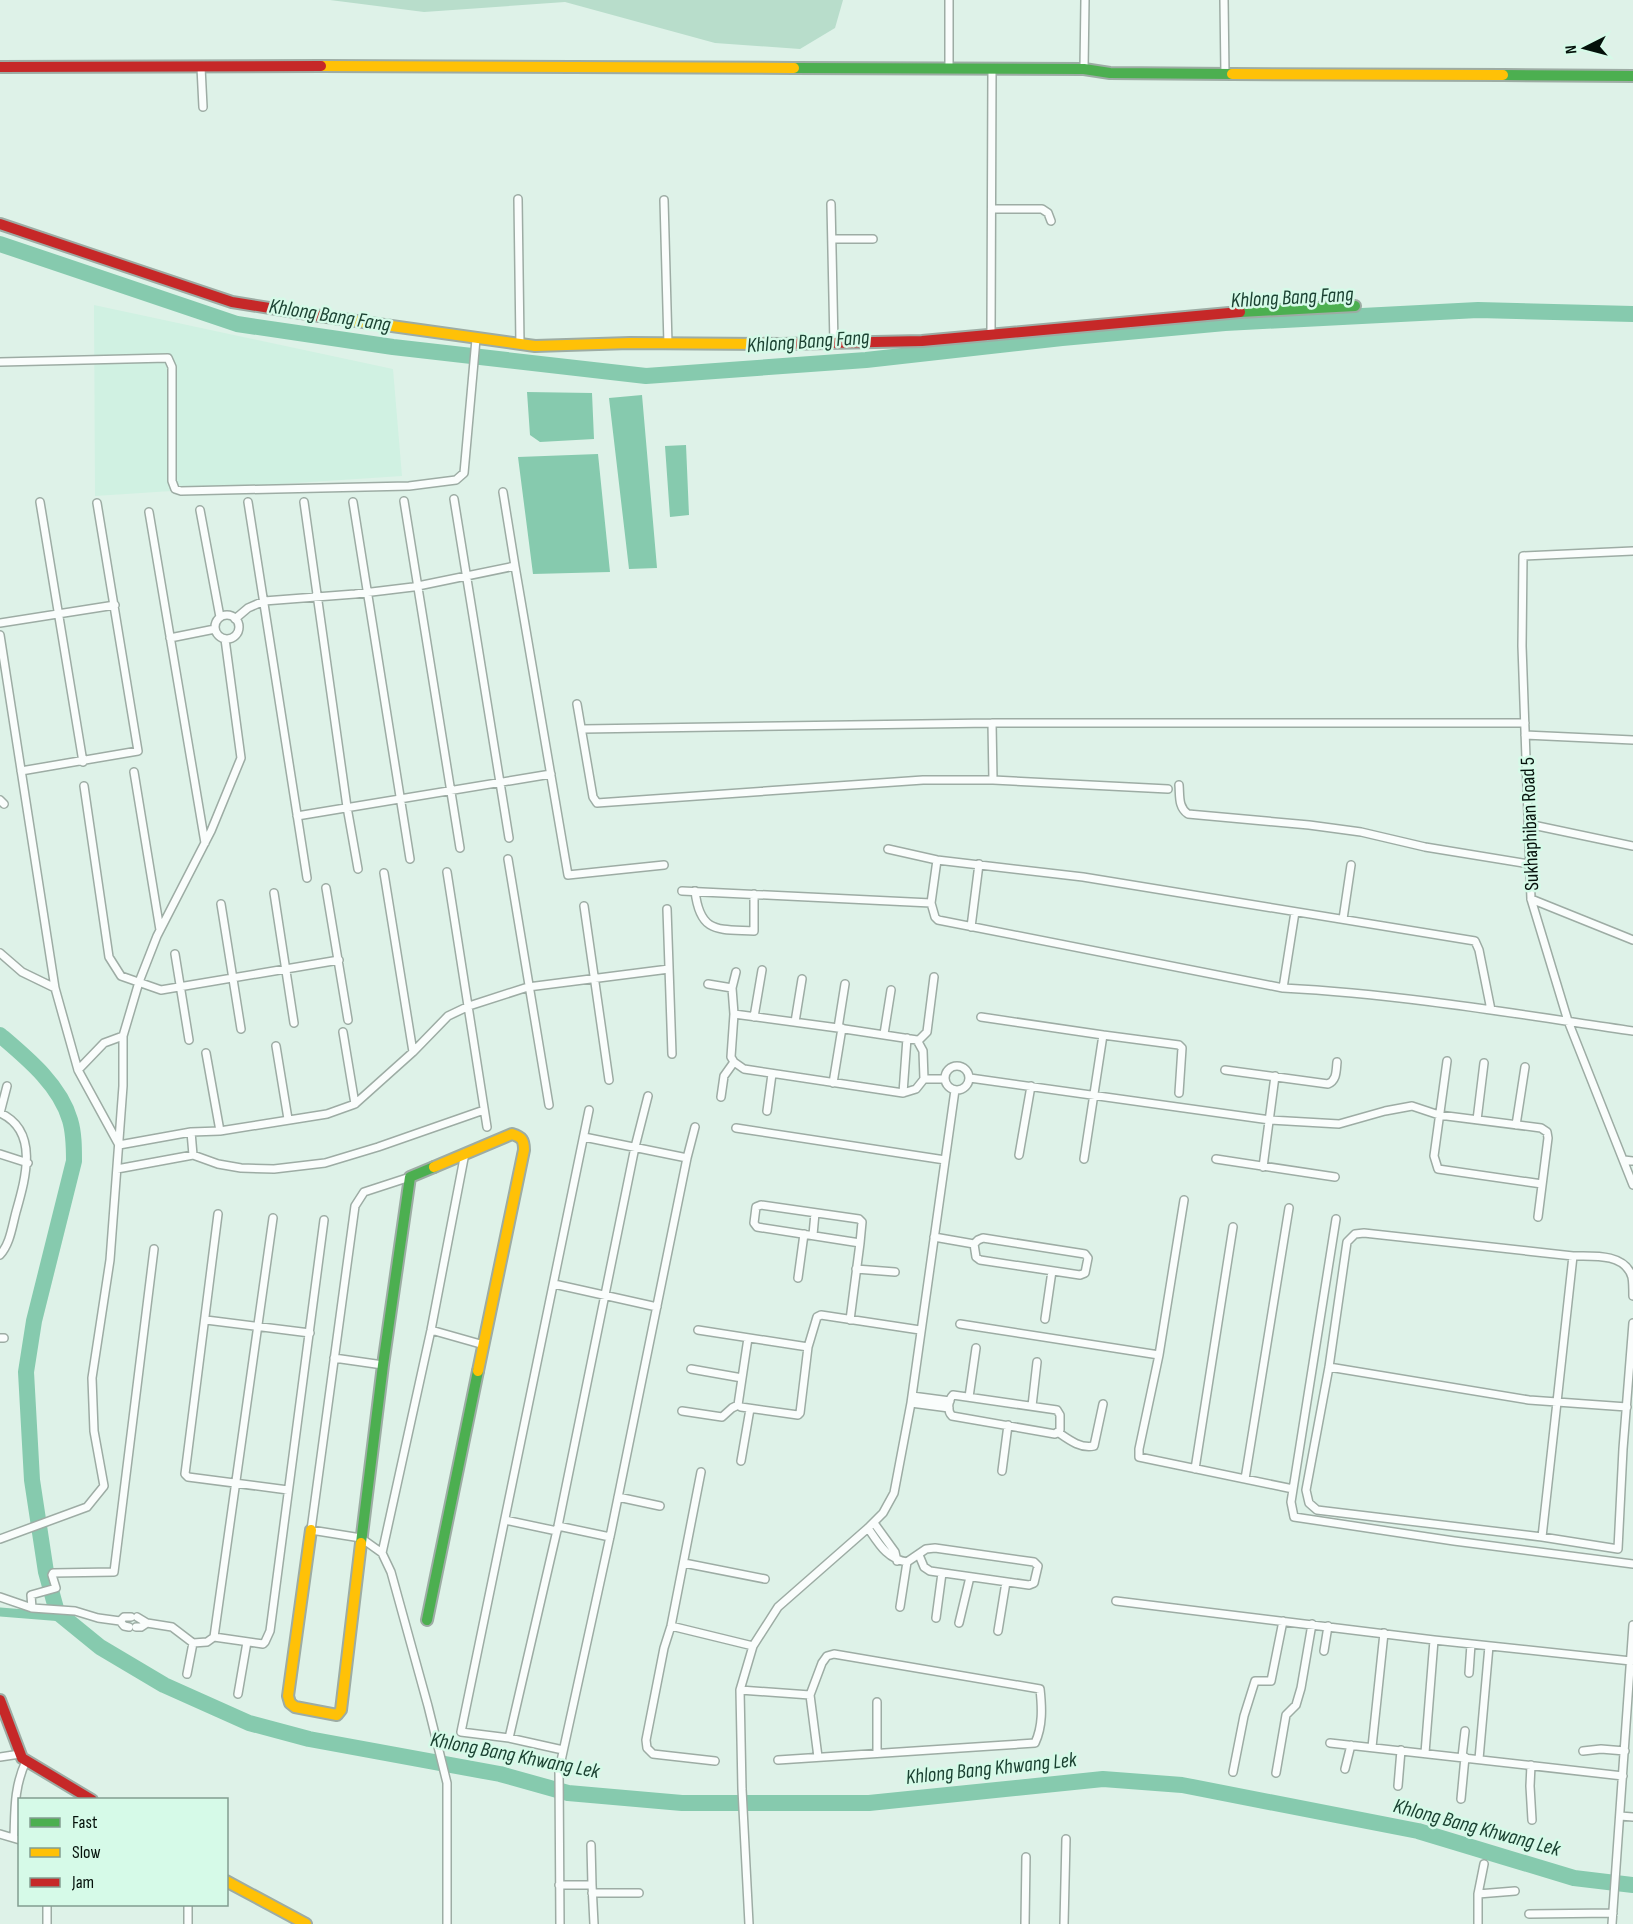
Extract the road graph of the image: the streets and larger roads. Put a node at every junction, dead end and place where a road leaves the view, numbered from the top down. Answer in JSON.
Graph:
{"nodes":[{"id":1,"x":949,"y":0,"type":"edge"},
{"id":2,"x":1085,"y":0,"type":"edge"},
{"id":3,"x":1224,"y":0,"type":"edge"},
{"id":4,"x":0,"y":67,"type":"edge"},
{"id":5,"x":201,"y":67,"type":"junction"},
{"id":6,"x":949,"y":69,"type":"junction"},
{"id":7,"x":992,"y":69,"type":"junction"},
{"id":8,"x":1084,"y":69,"type":"junction"},
{"id":9,"x":1225,"y":74,"type":"junction"},
{"id":10,"x":1633,"y":76,"type":"edge"},
{"id":11,"x":203,"y":108,"type":"dead end"},
{"id":12,"x":518,"y":199,"type":"dead end"},
{"id":13,"x":664,"y":200,"type":"dead end"},
{"id":14,"x":831,"y":204,"type":"dead end"},
{"id":15,"x":992,"y":209,"type":"junction"},
{"id":16,"x":1051,"y":221,"type":"dead end"},
{"id":17,"x":0,"y":224,"type":"edge"},
{"id":18,"x":831,"y":239,"type":"junction"},
{"id":19,"x":873,"y":239,"type":"dead end"},
{"id":20,"x":1355,"y":306,"type":"dead end"},
{"id":21,"x":991,"y":333,"type":"junction"},
{"id":22,"x":476,"y":339,"type":"junction"},
{"id":23,"x":520,"y":344,"type":"junction"},
{"id":24,"x":668,"y":344,"type":"junction"},
{"id":25,"x":834,"y":344,"type":"junction"},
{"id":26,"x":0,"y":362,"type":"edge"},
{"id":27,"x":503,"y":492,"type":"dead end"},
{"id":28,"x":454,"y":499,"type":"dead end"},
{"id":29,"x":404,"y":501,"type":"dead end"},
{"id":30,"x":40,"y":502,"type":"dead end"},
{"id":31,"x":248,"y":502,"type":"dead end"},
{"id":32,"x":304,"y":502,"type":"dead end"},
{"id":33,"x":353,"y":502,"type":"dead end"},
{"id":34,"x":97,"y":503,"type":"dead end"},
{"id":35,"x":200,"y":510,"type":"dead end"},
{"id":36,"x":149,"y":512,"type":"dead end"},
{"id":37,"x":1633,"y":551,"type":"edge"},
{"id":38,"x":514,"y":566,"type":"junction"},
{"id":39,"x":466,"y":576,"type":"junction"},
{"id":40,"x":418,"y":586,"type":"junction"},
{"id":41,"x":367,"y":592,"type":"junction"},
{"id":42,"x":317,"y":597,"type":"junction"},
{"id":43,"x":264,"y":601,"type":"junction"},
{"id":44,"x":115,"y":605,"type":"junction"},
{"id":45,"x":57,"y":614,"type":"junction"},
{"id":46,"x":220,"y":617,"type":"junction"},
{"id":47,"x":236,"y":619,"type":"junction"},
{"id":48,"x":0,"y":623,"type":"edge"},
{"id":49,"x":215,"y":629,"type":"junction"},
{"id":50,"x":0,"y":635,"type":"edge"},
{"id":51,"x":170,"y":638,"type":"junction"},
{"id":52,"x":225,"y":639,"type":"junction"},
{"id":53,"x":577,"y":704,"type":"dead end"},
{"id":54,"x":992,"y":723,"type":"junction"},
{"id":55,"x":1525,"y":723,"type":"junction"},
{"id":56,"x":583,"y":729,"type":"junction"},
{"id":57,"x":1526,"y":735,"type":"junction"},
{"id":58,"x":1633,"y":740,"type":"edge"},
{"id":59,"x":83,"y":762,"type":"junction"},
{"id":60,"x":21,"y":771,"type":"junction"},
{"id":61,"x":134,"y":772,"type":"dead end"},
{"id":62,"x":551,"y":774,"type":"junction"},
{"id":63,"x":993,"y":780,"type":"junction"},
{"id":64,"x":500,"y":782,"type":"junction"},
{"id":65,"x":1179,"y":785,"type":"dead end"},
{"id":66,"x":84,"y":786,"type":"dead end"},
{"id":67,"x":1168,"y":789,"type":"dead end"},
{"id":68,"x":450,"y":790,"type":"junction"},
{"id":69,"x":400,"y":798,"type":"junction"},
{"id":70,"x":348,"y":807,"type":"junction"},
{"id":71,"x":297,"y":816,"type":"junction"},
{"id":72,"x":1528,"y":824,"type":"junction"},
{"id":73,"x":509,"y":838,"type":"dead end"},
{"id":74,"x":205,"y":843,"type":"junction"},
{"id":75,"x":1633,"y":846,"type":"edge"},
{"id":76,"x":460,"y":848,"type":"dead end"},
{"id":77,"x":888,"y":849,"type":"dead end"},
{"id":78,"x":410,"y":859,"type":"dead end"},
{"id":79,"x":508,"y":859,"type":"dead end"},
{"id":80,"x":938,"y":860,"type":"junction"},
{"id":81,"x":980,"y":864,"type":"junction"},
{"id":82,"x":1529,"y":864,"type":"junction"},
{"id":83,"x":664,"y":865,"type":"dead end"},
{"id":84,"x":1351,"y":865,"type":"dead end"},
{"id":85,"x":358,"y":868,"type":"dead end"},
{"id":86,"x":447,"y":872,"type":"dead end"},
{"id":87,"x":384,"y":873,"type":"dead end"},
{"id":88,"x":307,"y":878,"type":"dead end"},
{"id":89,"x":326,"y":888,"type":"dead end"},
{"id":90,"x":682,"y":891,"type":"dead end"},
{"id":91,"x":695,"y":891,"type":"junction"},
{"id":92,"x":274,"y":893,"type":"dead end"},
{"id":93,"x":754,"y":894,"type":"junction"},
{"id":94,"x":1531,"y":899,"type":"junction"},
{"id":95,"x":931,"y":903,"type":"junction"},
{"id":96,"x":221,"y":904,"type":"dead end"},
{"id":97,"x":584,"y":906,"type":"dead end"},
{"id":98,"x":667,"y":909,"type":"dead end"},
{"id":99,"x":1295,"y":912,"type":"junction"},
{"id":100,"x":1343,"y":918,"type":"junction"},
{"id":101,"x":972,"y":927,"type":"junction"},
{"id":102,"x":160,"y":930,"type":"junction"},
{"id":103,"x":1633,"y":940,"type":"edge"},
{"id":104,"x":0,"y":953,"type":"edge"},
{"id":105,"x":175,"y":954,"type":"dead end"},
{"id":106,"x":339,"y":960,"type":"junction"},
{"id":107,"x":669,"y":969,"type":"junction"},
{"id":108,"x":286,"y":970,"type":"junction"},
{"id":109,"x":762,"y":970,"type":"dead end"},
{"id":110,"x":736,"y":972,"type":"dead end"},
{"id":111,"x":934,"y":977,"type":"dead end"},
{"id":112,"x":595,"y":978,"type":"junction"},
{"id":113,"x":233,"y":979,"type":"junction"},
{"id":114,"x":802,"y":979,"type":"dead end"},
{"id":115,"x":139,"y":982,"type":"junction"},
{"id":116,"x":708,"y":984,"type":"dead end"},
{"id":117,"x":845,"y":984,"type":"dead end"},
{"id":118,"x":180,"y":987,"type":"junction"},
{"id":119,"x":528,"y":987,"type":"junction"},
{"id":120,"x":55,"y":988,"type":"junction"},
{"id":121,"x":732,"y":988,"type":"junction"},
{"id":122,"x":1283,"y":988,"type":"junction"},
{"id":123,"x":891,"y":990,"type":"dead end"},
{"id":124,"x":469,"y":1006,"type":"junction"},
{"id":125,"x":1491,"y":1010,"type":"junction"},
{"id":126,"x":734,"y":1014,"type":"junction"},
{"id":127,"x":754,"y":1017,"type":"junction"},
{"id":128,"x":981,"y":1017,"type":"dead end"},
{"id":129,"x":348,"y":1020,"type":"dead end"},
{"id":130,"x":1568,"y":1021,"type":"junction"},
{"id":131,"x":795,"y":1022,"type":"junction"},
{"id":132,"x":294,"y":1023,"type":"dead end"},
{"id":133,"x":840,"y":1028,"type":"junction"},
{"id":134,"x":241,"y":1029,"type":"dead end"},
{"id":135,"x":1633,"y":1031,"type":"edge"},
{"id":136,"x":343,"y":1032,"type":"dead end"},
{"id":137,"x":884,"y":1034,"type":"junction"},
{"id":138,"x":1103,"y":1035,"type":"junction"},
{"id":139,"x":123,"y":1036,"type":"junction"},
{"id":140,"x":907,"y":1038,"type":"junction"},
{"id":141,"x":189,"y":1040,"type":"dead end"},
{"id":142,"x":918,"y":1041,"type":"junction"},
{"id":143,"x":276,"y":1046,"type":"dead end"},
{"id":144,"x":412,"y":1052,"type":"junction"},
{"id":145,"x":206,"y":1053,"type":"dead end"},
{"id":146,"x":672,"y":1054,"type":"dead end"},
{"id":147,"x":1447,"y":1061,"type":"dead end"},
{"id":148,"x":734,"y":1062,"type":"junction"},
{"id":149,"x":1337,"y":1062,"type":"dead end"},
{"id":150,"x":1484,"y":1063,"type":"dead end"},
{"id":151,"x":1525,"y":1066,"type":"dead end"},
{"id":152,"x":78,"y":1070,"type":"junction"},
{"id":153,"x":1225,"y":1070,"type":"dead end"},
{"id":154,"x":772,"y":1074,"type":"junction"},
{"id":155,"x":1275,"y":1076,"type":"junction"},
{"id":156,"x":970,"y":1078,"type":"junction"},
{"id":157,"x":924,"y":1079,"type":"junction"},
{"id":158,"x":945,"y":1079,"type":"junction"},
{"id":159,"x":609,"y":1080,"type":"dead end"},
{"id":160,"x":833,"y":1083,"type":"junction"},
{"id":161,"x":8,"y":1086,"type":"dead end"},
{"id":162,"x":1031,"y":1086,"type":"junction"},
{"id":163,"x":955,"y":1090,"type":"junction"},
{"id":164,"x":1179,"y":1092,"type":"dead end"},
{"id":165,"x":903,"y":1093,"type":"junction"},
{"id":166,"x":1093,"y":1095,"type":"junction"},
{"id":167,"x":648,"y":1096,"type":"dead end"},
{"id":168,"x":721,"y":1096,"type":"dead end"},
{"id":169,"x":355,"y":1104,"type":"junction"},
{"id":170,"x":549,"y":1105,"type":"dead end"},
{"id":171,"x":484,"y":1110,"type":"junction"},
{"id":172,"x":589,"y":1110,"type":"dead end"},
{"id":173,"x":767,"y":1111,"type":"dead end"},
{"id":174,"x":0,"y":1113,"type":"edge"},
{"id":175,"x":1439,"y":1116,"type":"junction"},
{"id":176,"x":288,"y":1119,"type":"junction"},
{"id":177,"x":1270,"y":1120,"type":"junction"},
{"id":178,"x":1477,"y":1120,"type":"junction"},
{"id":179,"x":1516,"y":1125,"type":"junction"},
{"id":180,"x":487,"y":1127,"type":"dead end"},
{"id":181,"x":695,"y":1128,"type":"dead end"},
{"id":182,"x":736,"y":1128,"type":"dead end"},
{"id":183,"x":220,"y":1131,"type":"junction"},
{"id":184,"x":191,"y":1132,"type":"junction"},
{"id":185,"x":584,"y":1137,"type":"junction"},
{"id":186,"x":119,"y":1145,"type":"junction"},
{"id":187,"x":635,"y":1147,"type":"junction"},
{"id":188,"x":465,"y":1153,"type":"junction"},
{"id":189,"x":0,"y":1154,"type":"edge"},
{"id":190,"x":193,"y":1155,"type":"junction"},
{"id":191,"x":1018,"y":1155,"type":"dead end"},
{"id":192,"x":687,"y":1158,"type":"junction"},
{"id":193,"x":1084,"y":1159,"type":"dead end"},
{"id":194,"x":1216,"y":1159,"type":"dead end"},
{"id":195,"x":945,"y":1160,"type":"junction"},
{"id":196,"x":1624,"y":1160,"type":"junction"},
{"id":197,"x":1633,"y":1161,"type":"edge"},
{"id":198,"x":28,"y":1163,"type":"junction"},
{"id":199,"x":1263,"y":1167,"type":"junction"},
{"id":200,"x":117,"y":1169,"type":"junction"},
{"id":201,"x":410,"y":1177,"type":"junction"},
{"id":202,"x":1335,"y":1177,"type":"dead end"},
{"id":203,"x":1542,"y":1184,"type":"junction"},
{"id":204,"x":1633,"y":1185,"type":"edge"},
{"id":205,"x":1184,"y":1200,"type":"dead end"},
{"id":206,"x":1289,"y":1208,"type":"dead end"},
{"id":207,"x":814,"y":1213,"type":"junction"},
{"id":208,"x":218,"y":1214,"type":"dead end"},
{"id":209,"x":1538,"y":1216,"type":"dead end"},
{"id":210,"x":273,"y":1218,"type":"dead end"},
{"id":211,"x":1336,"y":1219,"type":"dead end"},
{"id":212,"x":324,"y":1220,"type":"dead end"},
{"id":213,"x":1233,"y":1227,"type":"dead end"},
{"id":214,"x":804,"y":1234,"type":"junction"},
{"id":215,"x":813,"y":1236,"type":"junction"},
{"id":216,"x":934,"y":1237,"type":"junction"},
{"id":217,"x":860,"y":1244,"type":"junction"},
{"id":218,"x":974,"y":1244,"type":"junction"},
{"id":219,"x":154,"y":1248,"type":"dead end"},
{"id":220,"x":0,"y":1255,"type":"edge"},
{"id":221,"x":1573,"y":1256,"type":"junction"},
{"id":222,"x":856,"y":1269,"type":"junction"},
{"id":223,"x":1052,"y":1271,"type":"junction"},
{"id":224,"x":895,"y":1272,"type":"dead end"},
{"id":225,"x":798,"y":1278,"type":"dead end"},
{"id":226,"x":554,"y":1284,"type":"junction"},
{"id":227,"x":606,"y":1296,"type":"junction"},
{"id":228,"x":1633,"y":1296,"type":"edge"},
{"id":229,"x":657,"y":1307,"type":"junction"},
{"id":230,"x":1045,"y":1319,"type":"dead end"},
{"id":231,"x":206,"y":1320,"type":"junction"},
{"id":232,"x":850,"y":1320,"type":"junction"},
{"id":233,"x":1633,"y":1323,"type":"edge"},
{"id":234,"x":960,"y":1324,"type":"dead end"},
{"id":235,"x":257,"y":1326,"type":"junction"},
{"id":236,"x":431,"y":1330,"type":"junction"},
{"id":237,"x":698,"y":1330,"type":"dead end"},
{"id":238,"x":920,"y":1330,"type":"junction"},
{"id":239,"x":310,"y":1333,"type":"junction"},
{"id":240,"x":748,"y":1338,"type":"junction"},
{"id":241,"x":484,"y":1345,"type":"junction"},
{"id":242,"x":808,"y":1347,"type":"junction"},
{"id":243,"x":975,"y":1348,"type":"dead end"},
{"id":244,"x":1159,"y":1354,"type":"junction"},
{"id":245,"x":334,"y":1358,"type":"junction"},
{"id":246,"x":1037,"y":1362,"type":"dead end"},
{"id":247,"x":383,"y":1365,"type":"junction"},
{"id":248,"x":1329,"y":1367,"type":"junction"},
{"id":249,"x":691,"y":1369,"type":"dead end"},
{"id":250,"x":742,"y":1378,"type":"junction"},
{"id":251,"x":969,"y":1397,"type":"junction"},
{"id":252,"x":912,"y":1399,"type":"junction"},
{"id":253,"x":1557,"y":1402,"type":"junction"},
{"id":254,"x":949,"y":1404,"type":"junction"},
{"id":255,"x":1103,"y":1404,"type":"dead end"},
{"id":256,"x":738,"y":1405,"type":"junction"},
{"id":257,"x":1629,"y":1405,"type":"edge"},
{"id":258,"x":1032,"y":1406,"type":"junction"},
{"id":259,"x":750,"y":1409,"type":"junction"},
{"id":260,"x":682,"y":1411,"type":"dead end"},
{"id":261,"x":1008,"y":1425,"type":"junction"},
{"id":262,"x":1059,"y":1433,"type":"junction"},
{"id":263,"x":741,"y":1461,"type":"dead end"},
{"id":264,"x":1195,"y":1469,"type":"junction"},
{"id":265,"x":701,"y":1472,"type":"dead end"},
{"id":266,"x":1002,"y":1472,"type":"dead end"},
{"id":267,"x":1245,"y":1479,"type":"junction"},
{"id":268,"x":236,"y":1482,"type":"junction"},
{"id":269,"x":288,"y":1490,"type":"junction"},
{"id":270,"x":1293,"y":1490,"type":"junction"},
{"id":271,"x":618,"y":1497,"type":"junction"},
{"id":272,"x":660,"y":1506,"type":"dead end"},
{"id":273,"x":505,"y":1520,"type":"junction"},
{"id":274,"x":871,"y":1526,"type":"junction"},
{"id":275,"x":558,"y":1529,"type":"junction"},
{"id":276,"x":311,"y":1530,"type":"junction"},
{"id":277,"x":610,"y":1537,"type":"junction"},
{"id":278,"x":1542,"y":1537,"type":"junction"},
{"id":279,"x":4,"y":1538,"type":"edge"},
{"id":280,"x":361,"y":1538,"type":"junction"},
{"id":281,"x":382,"y":1553,"type":"junction"},
{"id":282,"x":919,"y":1555,"type":"junction"},
{"id":283,"x":906,"y":1562,"type":"junction"},
{"id":284,"x":684,"y":1563,"type":"junction"},
{"id":285,"x":1633,"y":1564,"type":"edge"},
{"id":286,"x":942,"y":1573,"type":"junction"},
{"id":287,"x":970,"y":1577,"type":"junction"},
{"id":288,"x":765,"y":1580,"type":"dead end"},
{"id":289,"x":1006,"y":1582,"type":"junction"},
{"id":290,"x":0,"y":1597,"type":"edge"},
{"id":291,"x":1116,"y":1601,"type":"dead end"},
{"id":292,"x":900,"y":1607,"type":"dead end"},
{"id":293,"x":32,"y":1608,"type":"junction"},
{"id":294,"x":936,"y":1618,"type":"dead end"},
{"id":295,"x":427,"y":1620,"type":"dead end"},
{"id":296,"x":120,"y":1621,"type":"junction"},
{"id":297,"x":1283,"y":1621,"type":"junction"},
{"id":298,"x":147,"y":1623,"type":"junction"},
{"id":299,"x":959,"y":1623,"type":"dead end"},
{"id":300,"x":1312,"y":1624,"type":"junction"},
{"id":301,"x":672,"y":1626,"type":"junction"},
{"id":302,"x":1328,"y":1626,"type":"junction"},
{"id":303,"x":1633,"y":1626,"type":"edge"},
{"id":304,"x":998,"y":1631,"type":"dead end"},
{"id":305,"x":1384,"y":1633,"type":"junction"},
{"id":306,"x":214,"y":1637,"type":"junction"},
{"id":307,"x":1434,"y":1640,"type":"junction"},
{"id":308,"x":247,"y":1642,"type":"junction"},
{"id":309,"x":193,"y":1643,"type":"junction"},
{"id":310,"x":1471,"y":1644,"type":"junction"},
{"id":311,"x":753,"y":1646,"type":"junction"},
{"id":312,"x":1489,"y":1646,"type":"junction"},
{"id":313,"x":1324,"y":1651,"type":"dead end"},
{"id":314,"x":1630,"y":1661,"type":"junction"},
{"id":315,"x":1469,"y":1673,"type":"dead end"},
{"id":316,"x":187,"y":1674,"type":"dead end"},
{"id":317,"x":740,"y":1690,"type":"junction"},
{"id":318,"x":238,"y":1694,"type":"dead end"},
{"id":319,"x":810,"y":1695,"type":"junction"},
{"id":320,"x":0,"y":1701,"type":"edge"},
{"id":321,"x":877,"y":1702,"type":"dead end"},
{"id":322,"x":1630,"y":1707,"type":"edge"},
{"id":323,"x":1465,"y":1731,"type":"dead end"},
{"id":324,"x":509,"y":1738,"type":"junction"},
{"id":325,"x":1330,"y":1743,"type":"dead end"},
{"id":326,"x":1351,"y":1745,"type":"junction"},
{"id":327,"x":1372,"y":1747,"type":"junction"},
{"id":328,"x":563,"y":1750,"type":"junction"},
{"id":329,"x":1401,"y":1750,"type":"junction"},
{"id":330,"x":1583,"y":1751,"type":"dead end"},
{"id":331,"x":1625,"y":1751,"type":"junction"},
{"id":332,"x":1425,"y":1753,"type":"junction"},
{"id":333,"x":877,"y":1754,"type":"junction"},
{"id":334,"x":0,"y":1757,"type":"edge"},
{"id":335,"x":23,"y":1757,"type":"junction"},
{"id":336,"x":818,"y":1757,"type":"junction"},
{"id":337,"x":1464,"y":1757,"type":"junction"},
{"id":338,"x":1479,"y":1759,"type":"junction"},
{"id":339,"x":778,"y":1760,"type":"dead end"},
{"id":340,"x":715,"y":1761,"type":"dead end"},
{"id":341,"x":1531,"y":1765,"type":"junction"},
{"id":342,"x":1345,"y":1769,"type":"dead end"},
{"id":343,"x":1233,"y":1772,"type":"dead end"},
{"id":344,"x":1276,"y":1773,"type":"dead end"},
{"id":345,"x":1623,"y":1776,"type":"junction"},
{"id":346,"x":1398,"y":1786,"type":"dead end"},
{"id":347,"x":89,"y":1798,"type":"edge"},
{"id":348,"x":1461,"y":1799,"type":"dead end"},
{"id":349,"x":1620,"y":1816,"type":"junction"},
{"id":350,"x":1633,"y":1817,"type":"edge"},
{"id":351,"x":1532,"y":1820,"type":"dead end"},
{"id":352,"x":0,"y":1834,"type":"edge"},
{"id":353,"x":17,"y":1838,"type":"edge"},
{"id":354,"x":1066,"y":1839,"type":"dead end"},
{"id":355,"x":591,"y":1845,"type":"dead end"},
{"id":356,"x":1026,"y":1857,"type":"dead end"},
{"id":357,"x":1484,"y":1864,"type":"dead end"},
{"id":358,"x":228,"y":1882,"type":"edge"},
{"id":359,"x":559,"y":1885,"type":"junction"},
{"id":360,"x":592,"y":1885,"type":"junction"},
{"id":361,"x":1515,"y":1892,"type":"dead end"},
{"id":362,"x":592,"y":1893,"type":"junction"},
{"id":363,"x":639,"y":1893,"type":"dead end"},
{"id":364,"x":1478,"y":1894,"type":"junction"},
{"id":365,"x":47,"y":1906,"type":"edge"},
{"id":366,"x":188,"y":1906,"type":"edge"},
{"id":367,"x":1612,"y":1913,"type":"junction"},
{"id":368,"x":1530,"y":1914,"type":"dead end"},
{"id":369,"x":47,"y":1924,"type":"edge"},
{"id":370,"x":188,"y":1924,"type":"edge"},
{"id":371,"x":306,"y":1924,"type":"edge"},
{"id":372,"x":447,"y":1924,"type":"edge"},
{"id":373,"x":560,"y":1924,"type":"edge"},
{"id":374,"x":594,"y":1924,"type":"edge"},
{"id":375,"x":749,"y":1924,"type":"edge"},
{"id":376,"x":1025,"y":1924,"type":"edge"},
{"id":377,"x":1064,"y":1924,"type":"edge"},
{"id":378,"x":1478,"y":1924,"type":"edge"},
{"id":379,"x":1612,"y":1924,"type":"edge"}],
"edges":[{"from":1,"to":6,"type":"street"},
{"from":2,"to":8,"type":"street"},
{"from":3,"to":9,"type":"street"},
{"from":4,"to":5,"type":"street"},
{"from":5,"to":6,"type":"street"},
{"from":5,"to":11,"type":"street"},
{"from":6,"to":7,"type":"street"},
{"from":7,"to":8,"type":"street"},
{"from":7,"to":15,"type":"street"},
{"from":8,"to":9,"type":"street"},
{"from":9,"to":10,"type":"street"},
{"from":12,"to":23,"type":"street"},
{"from":13,"to":24,"type":"street"},
{"from":14,"to":18,"type":"street"},
{"from":15,"to":16,"type":"street"},
{"from":15,"to":21,"type":"street"},
{"from":17,"to":22,"type":"street"},
{"from":18,"to":19,"type":"street"},
{"from":18,"to":25,"type":"street"},
{"from":20,"to":21,"type":"street"},
{"from":21,"to":25,"type":"street"},
{"from":22,"to":23,"type":"street"},
{"from":22,"to":26,"type":"street"},
{"from":23,"to":24,"type":"street"},
{"from":24,"to":25,"type":"street"},
{"from":27,"to":38,"type":"street"},
{"from":28,"to":39,"type":"street"},
{"from":29,"to":40,"type":"street"},
{"from":30,"to":45,"type":"street"},
{"from":31,"to":43,"type":"street"},
{"from":32,"to":42,"type":"street"},
{"from":33,"to":41,"type":"street"},
{"from":34,"to":44,"type":"street"},
{"from":35,"to":46,"type":"street"},
{"from":36,"to":51,"type":"street"},
{"from":37,"to":55,"type":"street","name":"Sukhaphiban Road 5"},
{"from":38,"to":39,"type":"street"},
{"from":38,"to":62,"type":"street"},
{"from":39,"to":40,"type":"street"},
{"from":39,"to":64,"type":"street"},
{"from":40,"to":41,"type":"street"},
{"from":40,"to":68,"type":"street"},
{"from":41,"to":42,"type":"street"},
{"from":41,"to":69,"type":"street"},
{"from":42,"to":43,"type":"street"},
{"from":42,"to":70,"type":"street"},
{"from":43,"to":47,"type":"street"},
{"from":43,"to":71,"type":"street"},
{"from":44,"to":45,"type":"street"},
{"from":44,"to":59,"type":"street"},
{"from":45,"to":48,"type":"street"},
{"from":45,"to":59,"type":"street"},
{"from":46,"to":47,"type":"street"},
{"from":46,"to":49,"type":"street"},
{"from":47,"to":52,"type":"street"},
{"from":49,"to":51,"type":"street"},
{"from":49,"to":52,"type":"street"},
{"from":50,"to":60,"type":"street"},
{"from":51,"to":74,"type":"street"},
{"from":52,"to":74,"type":"street"},
{"from":53,"to":56,"type":"street"},
{"from":54,"to":55,"type":"street"},
{"from":54,"to":56,"type":"street"},
{"from":54,"to":63,"type":"street"},
{"from":55,"to":57,"type":"street","name":"Sukhaphiban Road 5"},
{"from":56,"to":63,"type":"street"},
{"from":57,"to":58,"type":"street"},
{"from":57,"to":72,"type":"street","name":"Sukhaphiban Road 5"},
{"from":59,"to":60,"type":"street"},
{"from":60,"to":120,"type":"street"},
{"from":61,"to":102,"type":"street"},
{"from":62,"to":64,"type":"street"},
{"from":62,"to":83,"type":"street"},
{"from":63,"to":67,"type":"street"},
{"from":64,"to":68,"type":"street"},
{"from":64,"to":73,"type":"street"},
{"from":65,"to":82,"type":"street"},
{"from":66,"to":115,"type":"street"},
{"from":68,"to":69,"type":"street"},
{"from":68,"to":76,"type":"street"},
{"from":69,"to":70,"type":"street"},
{"from":69,"to":78,"type":"street"},
{"from":70,"to":71,"type":"street"},
{"from":70,"to":85,"type":"street"},
{"from":71,"to":88,"type":"street"},
{"from":72,"to":75,"type":"street"},
{"from":72,"to":82,"type":"street","name":"Sukhaphiban Road 5"},
{"from":74,"to":102,"type":"street"},
{"from":77,"to":80,"type":"street"},
{"from":79,"to":119,"type":"street"},
{"from":80,"to":81,"type":"street"},
{"from":80,"to":95,"type":"street"},
{"from":81,"to":99,"type":"street"},
{"from":81,"to":101,"type":"street"},
{"from":82,"to":94,"type":"street","name":"Sukhaphiban Road 5"},
{"from":84,"to":100,"type":"street"},
{"from":86,"to":124,"type":"street"},
{"from":87,"to":144,"type":"street"},
{"from":89,"to":106,"type":"street"},
{"from":90,"to":91,"type":"street"},
{"from":91,"to":93,"type":"street"},
{"from":91,"to":93,"type":"street"},
{"from":92,"to":108,"type":"street"},
{"from":93,"to":95,"type":"street"},
{"from":94,"to":103,"type":"street"},
{"from":94,"to":130,"type":"street","name":"Sukhaphiban Road 5"},
{"from":95,"to":101,"type":"street"},
{"from":96,"to":113,"type":"street"},
{"from":97,"to":112,"type":"street"},
{"from":98,"to":107,"type":"street"},
{"from":99,"to":100,"type":"street"},
{"from":99,"to":122,"type":"street"},
{"from":100,"to":125,"type":"street"},
{"from":101,"to":122,"type":"street"},
{"from":102,"to":115,"type":"street"},
{"from":104,"to":120,"type":"street"},
{"from":105,"to":118,"type":"street"},
{"from":106,"to":108,"type":"street"},
{"from":106,"to":129,"type":"street"},
{"from":107,"to":112,"type":"street"},
{"from":107,"to":146,"type":"street"},
{"from":108,"to":113,"type":"street"},
{"from":108,"to":132,"type":"street"},
{"from":109,"to":127,"type":"street"},
{"from":110,"to":121,"type":"street"},
{"from":111,"to":142,"type":"street"},
{"from":112,"to":119,"type":"street"},
{"from":112,"to":159,"type":"street"},
{"from":113,"to":118,"type":"street"},
{"from":113,"to":134,"type":"street"},
{"from":114,"to":131,"type":"street"},
{"from":115,"to":118,"type":"street"},
{"from":115,"to":139,"type":"street"},
{"from":116,"to":121,"type":"street"},
{"from":117,"to":133,"type":"street"},
{"from":118,"to":141,"type":"street"},
{"from":119,"to":124,"type":"street"},
{"from":119,"to":170,"type":"street"},
{"from":120,"to":152,"type":"street"},
{"from":121,"to":126,"type":"street"},
{"from":122,"to":125,"type":"street"},
{"from":123,"to":137,"type":"street"},
{"from":124,"to":144,"type":"street"},
{"from":124,"to":171,"type":"street"},
{"from":125,"to":130,"type":"street"},
{"from":126,"to":127,"type":"street"},
{"from":126,"to":148,"type":"street"},
{"from":127,"to":131,"type":"street"},
{"from":128,"to":138,"type":"street"},
{"from":130,"to":135,"type":"street"},
{"from":130,"to":196,"type":"street","name":"Sukhaphiban Road 5"},
{"from":131,"to":133,"type":"street"},
{"from":133,"to":137,"type":"street"},
{"from":133,"to":160,"type":"street"},
{"from":136,"to":169,"type":"street"},
{"from":137,"to":140,"type":"street"},
{"from":138,"to":164,"type":"street"},
{"from":138,"to":166,"type":"street"},
{"from":139,"to":152,"type":"street"},
{"from":139,"to":186,"type":"street"},
{"from":140,"to":142,"type":"street"},
{"from":140,"to":165,"type":"street"},
{"from":142,"to":157,"type":"street"},
{"from":143,"to":176,"type":"street"},
{"from":144,"to":169,"type":"street"},
{"from":145,"to":183,"type":"street"},
{"from":147,"to":175,"type":"street"},
{"from":148,"to":154,"type":"street"},
{"from":148,"to":168,"type":"street"},
{"from":149,"to":155,"type":"street"},
{"from":150,"to":178,"type":"street"},
{"from":151,"to":179,"type":"street"},
{"from":152,"to":186,"type":"street"},
{"from":153,"to":155,"type":"street"},
{"from":154,"to":160,"type":"street"},
{"from":154,"to":173,"type":"street"},
{"from":155,"to":177,"type":"street"},
{"from":156,"to":158,"type":"street"},
{"from":156,"to":162,"type":"street"},
{"from":156,"to":163,"type":"street"},
{"from":157,"to":158,"type":"street"},
{"from":157,"to":165,"type":"street"},
{"from":158,"to":163,"type":"street"},
{"from":160,"to":165,"type":"street"},
{"from":161,"to":174,"type":"street"},
{"from":162,"to":166,"type":"street"},
{"from":162,"to":191,"type":"street"},
{"from":163,"to":195,"type":"street"},
{"from":166,"to":177,"type":"street"},
{"from":166,"to":193,"type":"street"},
{"from":167,"to":187,"type":"street"},
{"from":169,"to":176,"type":"street"},
{"from":171,"to":180,"type":"street"},
{"from":171,"to":190,"type":"street"},
{"from":172,"to":185,"type":"street"},
{"from":174,"to":198,"type":"street"},
{"from":175,"to":177,"type":"street"},
{"from":175,"to":178,"type":"street"},
{"from":175,"to":203,"type":"street"},
{"from":176,"to":183,"type":"street"},
{"from":177,"to":199,"type":"street"},
{"from":178,"to":179,"type":"street"},
{"from":179,"to":203,"type":"street"},
{"from":181,"to":192,"type":"street"},
{"from":182,"to":195,"type":"street"},
{"from":183,"to":184,"type":"street"},
{"from":184,"to":186,"type":"street"},
{"from":184,"to":190,"type":"street"},
{"from":185,"to":187,"type":"street"},
{"from":185,"to":226,"type":"street"},
{"from":186,"to":200,"type":"street"},
{"from":187,"to":192,"type":"street"},
{"from":187,"to":227,"type":"street"},
{"from":188,"to":201,"type":"street"},
{"from":188,"to":236,"type":"street"},
{"from":188,"to":241,"type":"street"},
{"from":189,"to":198,"type":"street"},
{"from":190,"to":200,"type":"street"},
{"from":192,"to":229,"type":"street"},
{"from":194,"to":199,"type":"street"},
{"from":195,"to":216,"type":"street"},
{"from":196,"to":197,"type":"street"},
{"from":196,"to":204,"type":"street","name":"Sukhaphiban Road 5"},
{"from":198,"to":220,"type":"street"},
{"from":199,"to":202,"type":"street"},
{"from":200,"to":279,"type":"street"},
{"from":201,"to":245,"type":"street"},
{"from":201,"to":247,"type":"street"},
{"from":203,"to":209,"type":"street"},
{"from":205,"to":244,"type":"street"},
{"from":206,"to":267,"type":"street"},
{"from":207,"to":214,"type":"street"},
{"from":207,"to":215,"type":"street"},
{"from":207,"to":217,"type":"street"},
{"from":208,"to":231,"type":"street"},
{"from":210,"to":235,"type":"street"},
{"from":211,"to":270,"type":"street"},
{"from":212,"to":239,"type":"street"},
{"from":213,"to":264,"type":"street"},
{"from":214,"to":215,"type":"street"},
{"from":214,"to":225,"type":"street"},
{"from":215,"to":217,"type":"street"},
{"from":216,"to":218,"type":"street"},
{"from":216,"to":238,"type":"street"},
{"from":217,"to":222,"type":"street"},
{"from":218,"to":223,"type":"street"},
{"from":218,"to":223,"type":"street"},
{"from":219,"to":293,"type":"street"},
{"from":221,"to":228,"type":"street"},
{"from":221,"to":248,"type":"street"},
{"from":221,"to":253,"type":"street"},
{"from":222,"to":224,"type":"street"},
{"from":222,"to":232,"type":"street"},
{"from":223,"to":230,"type":"street"},
{"from":226,"to":227,"type":"street"},
{"from":226,"to":273,"type":"street"},
{"from":227,"to":229,"type":"street"},
{"from":227,"to":275,"type":"street"},
{"from":229,"to":271,"type":"street"},
{"from":231,"to":235,"type":"street"},
{"from":231,"to":268,"type":"street"},
{"from":232,"to":238,"type":"street"},
{"from":232,"to":242,"type":"street"},
{"from":233,"to":257,"type":"street"},
{"from":234,"to":244,"type":"street"},
{"from":235,"to":239,"type":"street"},
{"from":235,"to":268,"type":"street"},
{"from":236,"to":241,"type":"street"},
{"from":236,"to":281,"type":"street"},
{"from":237,"to":240,"type":"street"},
{"from":238,"to":252,"type":"street"},
{"from":239,"to":269,"type":"street"},
{"from":240,"to":242,"type":"street"},
{"from":240,"to":250,"type":"street"},
{"from":241,"to":295,"type":"street"},
{"from":242,"to":259,"type":"street"},
{"from":243,"to":251,"type":"street"},
{"from":244,"to":264,"type":"street"},
{"from":245,"to":247,"type":"street"},
{"from":245,"to":276,"type":"street"},
{"from":246,"to":258,"type":"street"},
{"from":247,"to":280,"type":"street"},
{"from":248,"to":253,"type":"street"},
{"from":248,"to":278,"type":"street"},
{"from":249,"to":250,"type":"street"},
{"from":250,"to":256,"type":"street"},
{"from":251,"to":254,"type":"street"},
{"from":251,"to":258,"type":"street"},
{"from":252,"to":254,"type":"street"},
{"from":252,"to":274,"type":"street"},
{"from":253,"to":257,"type":"street"},
{"from":253,"to":278,"type":"street"},
{"from":254,"to":261,"type":"street"},
{"from":255,"to":262,"type":"street"},
{"from":256,"to":259,"type":"street"},
{"from":256,"to":260,"type":"street"},
{"from":257,"to":278,"type":"street"},
{"from":258,"to":262,"type":"street"},
{"from":259,"to":263,"type":"street"},
{"from":261,"to":262,"type":"street"},
{"from":261,"to":266,"type":"street"},
{"from":264,"to":267,"type":"street"},
{"from":265,"to":284,"type":"street"},
{"from":267,"to":270,"type":"street"},
{"from":268,"to":269,"type":"street"},
{"from":268,"to":306,"type":"street"},
{"from":269,"to":308,"type":"street"},
{"from":270,"to":285,"type":"street"},
{"from":271,"to":272,"type":"street"},
{"from":271,"to":277,"type":"street"},
{"from":273,"to":275,"type":"street"},
{"from":273,"to":324,"type":"street"},
{"from":274,"to":283,"type":"street"},
{"from":274,"to":311,"type":"street"},
{"from":275,"to":277,"type":"street"},
{"from":275,"to":324,"type":"street"},
{"from":276,"to":280,"type":"street"},
{"from":276,"to":280,"type":"street"},
{"from":277,"to":328,"type":"street"},
{"from":280,"to":281,"type":"street"},
{"from":281,"to":372,"type":"street"},
{"from":282,"to":283,"type":"street"},
{"from":282,"to":286,"type":"street"},
{"from":282,"to":289,"type":"street"},
{"from":283,"to":292,"type":"street"},
{"from":284,"to":288,"type":"street"},
{"from":284,"to":301,"type":"street"},
{"from":286,"to":287,"type":"street"},
{"from":286,"to":294,"type":"street"},
{"from":287,"to":289,"type":"street"},
{"from":287,"to":299,"type":"street"},
{"from":289,"to":304,"type":"street"},
{"from":290,"to":293,"type":"street"},
{"from":291,"to":297,"type":"street"},
{"from":293,"to":296,"type":"street"},
{"from":296,"to":298,"type":"street"},
{"from":296,"to":298,"type":"street"},
{"from":297,"to":300,"type":"street"},
{"from":297,"to":343,"type":"street"},
{"from":298,"to":309,"type":"street"},
{"from":300,"to":302,"type":"street"},
{"from":300,"to":344,"type":"street"},
{"from":301,"to":311,"type":"street"},
{"from":301,"to":340,"type":"street"},
{"from":302,"to":305,"type":"street"},
{"from":302,"to":313,"type":"street"},
{"from":303,"to":314,"type":"street"},
{"from":305,"to":307,"type":"street"},
{"from":305,"to":327,"type":"street"},
{"from":306,"to":308,"type":"street"},
{"from":306,"to":309,"type":"street"},
{"from":307,"to":310,"type":"street"},
{"from":307,"to":332,"type":"street"},
{"from":308,"to":318,"type":"street"},
{"from":309,"to":316,"type":"street"},
{"from":310,"to":312,"type":"street"},
{"from":310,"to":315,"type":"street"},
{"from":311,"to":317,"type":"street"},
{"from":312,"to":314,"type":"street"},
{"from":312,"to":338,"type":"street"},
{"from":314,"to":322,"type":"street"},
{"from":317,"to":319,"type":"street"},
{"from":317,"to":375,"type":"street"},
{"from":319,"to":333,"type":"street"},
{"from":319,"to":336,"type":"street"},
{"from":320,"to":335,"type":"street"},
{"from":321,"to":333,"type":"street"},
{"from":322,"to":331,"type":"street"},
{"from":323,"to":337,"type":"street"},
{"from":324,"to":328,"type":"street"},
{"from":325,"to":326,"type":"street"},
{"from":326,"to":327,"type":"street"},
{"from":326,"to":342,"type":"street"},
{"from":327,"to":329,"type":"street"},
{"from":328,"to":359,"type":"street"},
{"from":329,"to":332,"type":"street"},
{"from":329,"to":346,"type":"street"},
{"from":330,"to":331,"type":"street"},
{"from":331,"to":345,"type":"street"},
{"from":332,"to":337,"type":"street"},
{"from":333,"to":336,"type":"street"},
{"from":334,"to":335,"type":"street"},
{"from":335,"to":347,"type":"street"},
{"from":335,"to":353,"type":"street"},
{"from":336,"to":339,"type":"street"},
{"from":337,"to":338,"type":"street"},
{"from":337,"to":348,"type":"street"},
{"from":338,"to":341,"type":"street"},
{"from":341,"to":345,"type":"street"},
{"from":341,"to":351,"type":"street"},
{"from":345,"to":349,"type":"street"},
{"from":349,"to":350,"type":"street"},
{"from":349,"to":367,"type":"street"},
{"from":352,"to":353,"type":"street"},
{"from":354,"to":377,"type":"street"},
{"from":355,"to":360,"type":"street"},
{"from":356,"to":376,"type":"street"},
{"from":357,"to":364,"type":"street"},
{"from":358,"to":371,"type":"street"},
{"from":359,"to":360,"type":"street"},
{"from":359,"to":373,"type":"street"},
{"from":360,"to":362,"type":"street"},
{"from":361,"to":364,"type":"street"},
{"from":362,"to":363,"type":"street"},
{"from":362,"to":374,"type":"street"},
{"from":364,"to":378,"type":"street"},
{"from":365,"to":369,"type":"street"},
{"from":366,"to":370,"type":"street"},
{"from":367,"to":368,"type":"street"},
{"from":367,"to":379,"type":"street"}]}
